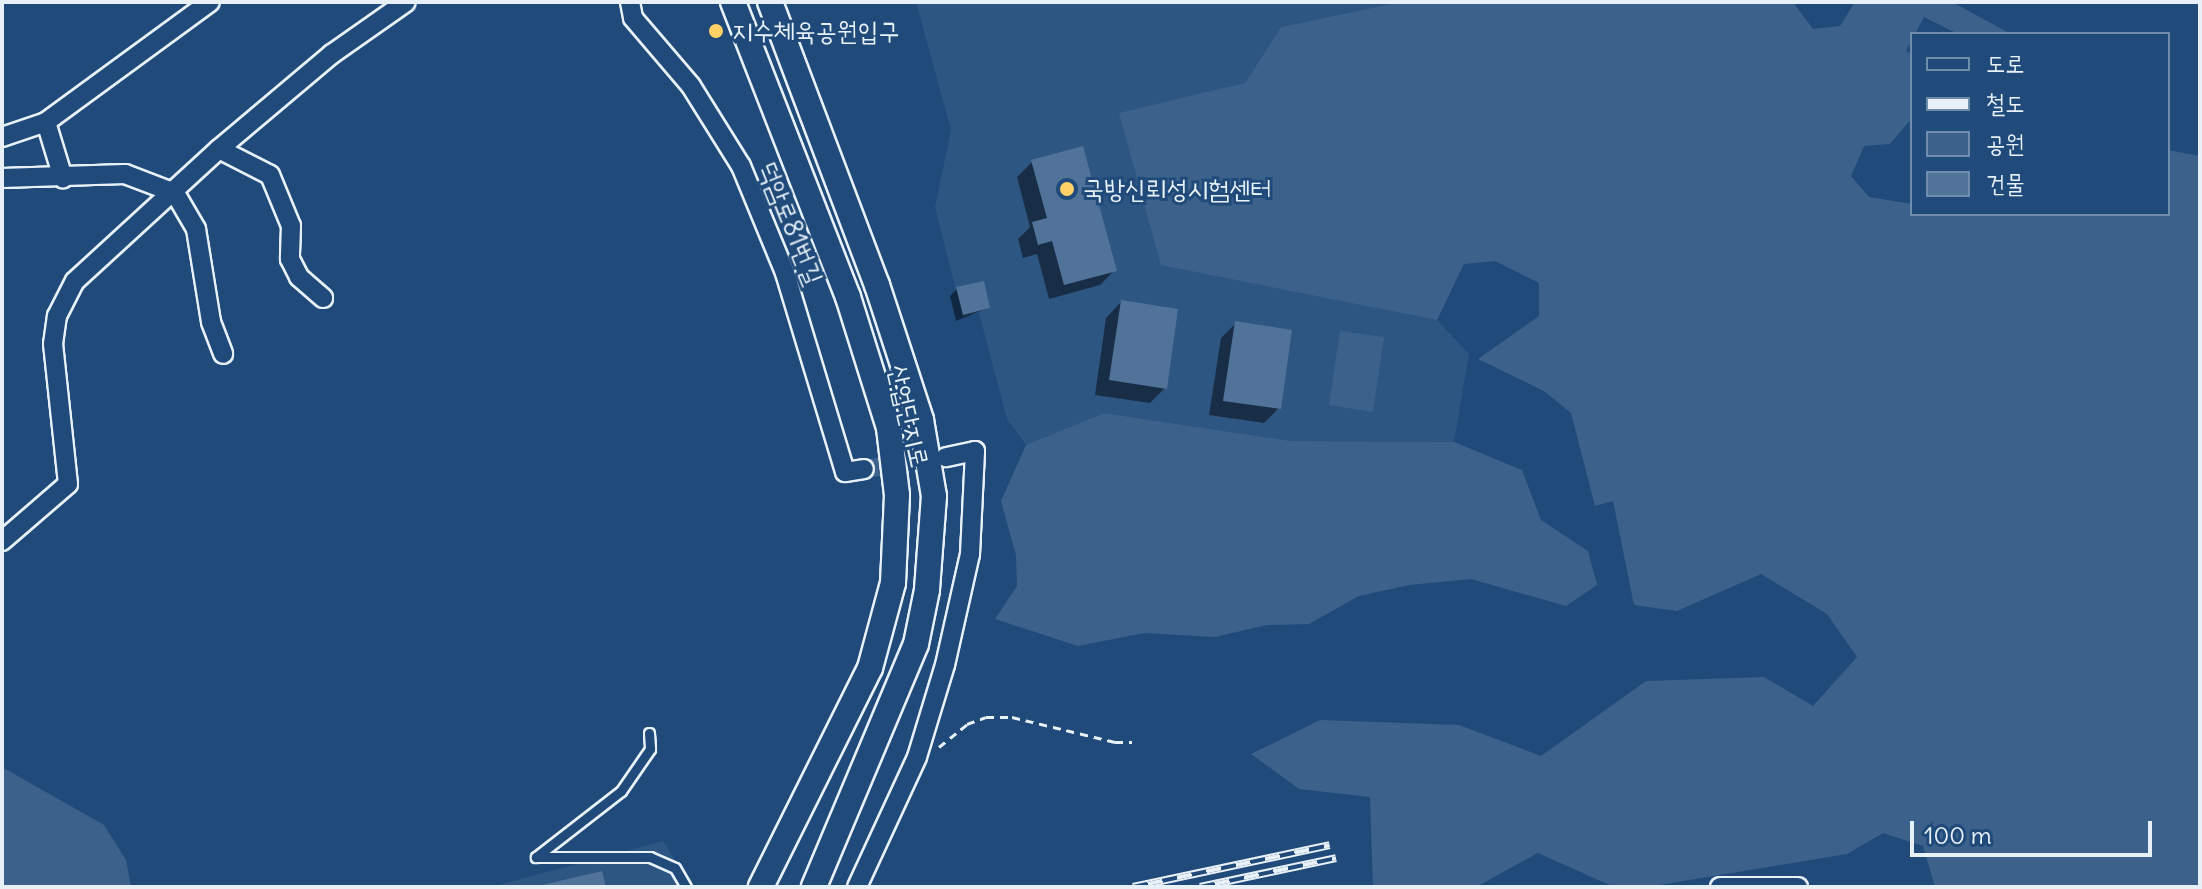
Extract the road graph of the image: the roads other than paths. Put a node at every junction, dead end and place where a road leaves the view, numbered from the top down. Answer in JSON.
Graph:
{"nodes":[{"id":1,"x":210,"y":2,"type":"edge"},
{"id":2,"x":406,"y":2,"type":"edge"},
{"id":3,"x":630,"y":2,"type":"edge"},
{"id":4,"x":733,"y":2,"type":"edge"},
{"id":5,"x":770,"y":2,"type":"edge"},
{"id":6,"x":46,"y":122,"type":"junction"},
{"id":7,"x":2,"y":137,"type":"edge"},
{"id":8,"x":219,"y":149,"type":"junction"},
{"id":9,"x":2,"y":178,"type":"edge"},
{"id":10,"x":63,"y":178,"type":"junction"},
{"id":11,"x":175,"y":193,"type":"junction"},
{"id":12,"x":323,"y":298,"type":"dead end"},
{"id":13,"x":223,"y":354,"type":"dead end"},
{"id":14,"x":946,"y":457,"type":"tunnel mouth"},
{"id":15,"x":864,"y":469,"type":"tunnel mouth"},
{"id":16,"x":2,"y":541,"type":"edge"},
{"id":17,"x":649,"y":733,"type":"dead end"},
{"id":18,"x":686,"y":887,"type":"edge"},
{"id":19,"x":761,"y":887,"type":"edge"},
{"id":20,"x":814,"y":887,"type":"edge"},
{"id":21,"x":857,"y":887,"type":"edge"},
{"id":22,"x":1720,"y":887,"type":"edge"},
{"id":23,"x":1798,"y":887,"type":"edge"}],
"edges":[{"from":1,"to":6,"type":"street"},
{"from":2,"to":8,"type":"street"},
{"from":3,"to":15,"type":"street","name":"덕암로81번길"},
{"from":4,"to":19,"type":"main road","name":"산업단지로"},
{"from":5,"to":20,"type":"main road","name":"산업단지로"},
{"from":6,"to":7,"type":"street"},
{"from":6,"to":10,"type":"street"},
{"from":8,"to":11,"type":"street"},
{"from":8,"to":12,"type":"street"},
{"from":9,"to":10,"type":"street"},
{"from":10,"to":11,"type":"street"},
{"from":11,"to":13,"type":"street"},
{"from":11,"to":16,"type":"street"},
{"from":14,"to":21,"type":"street"},
{"from":17,"to":18,"type":"lane"},
{"from":22,"to":23,"type":"street"}]}
